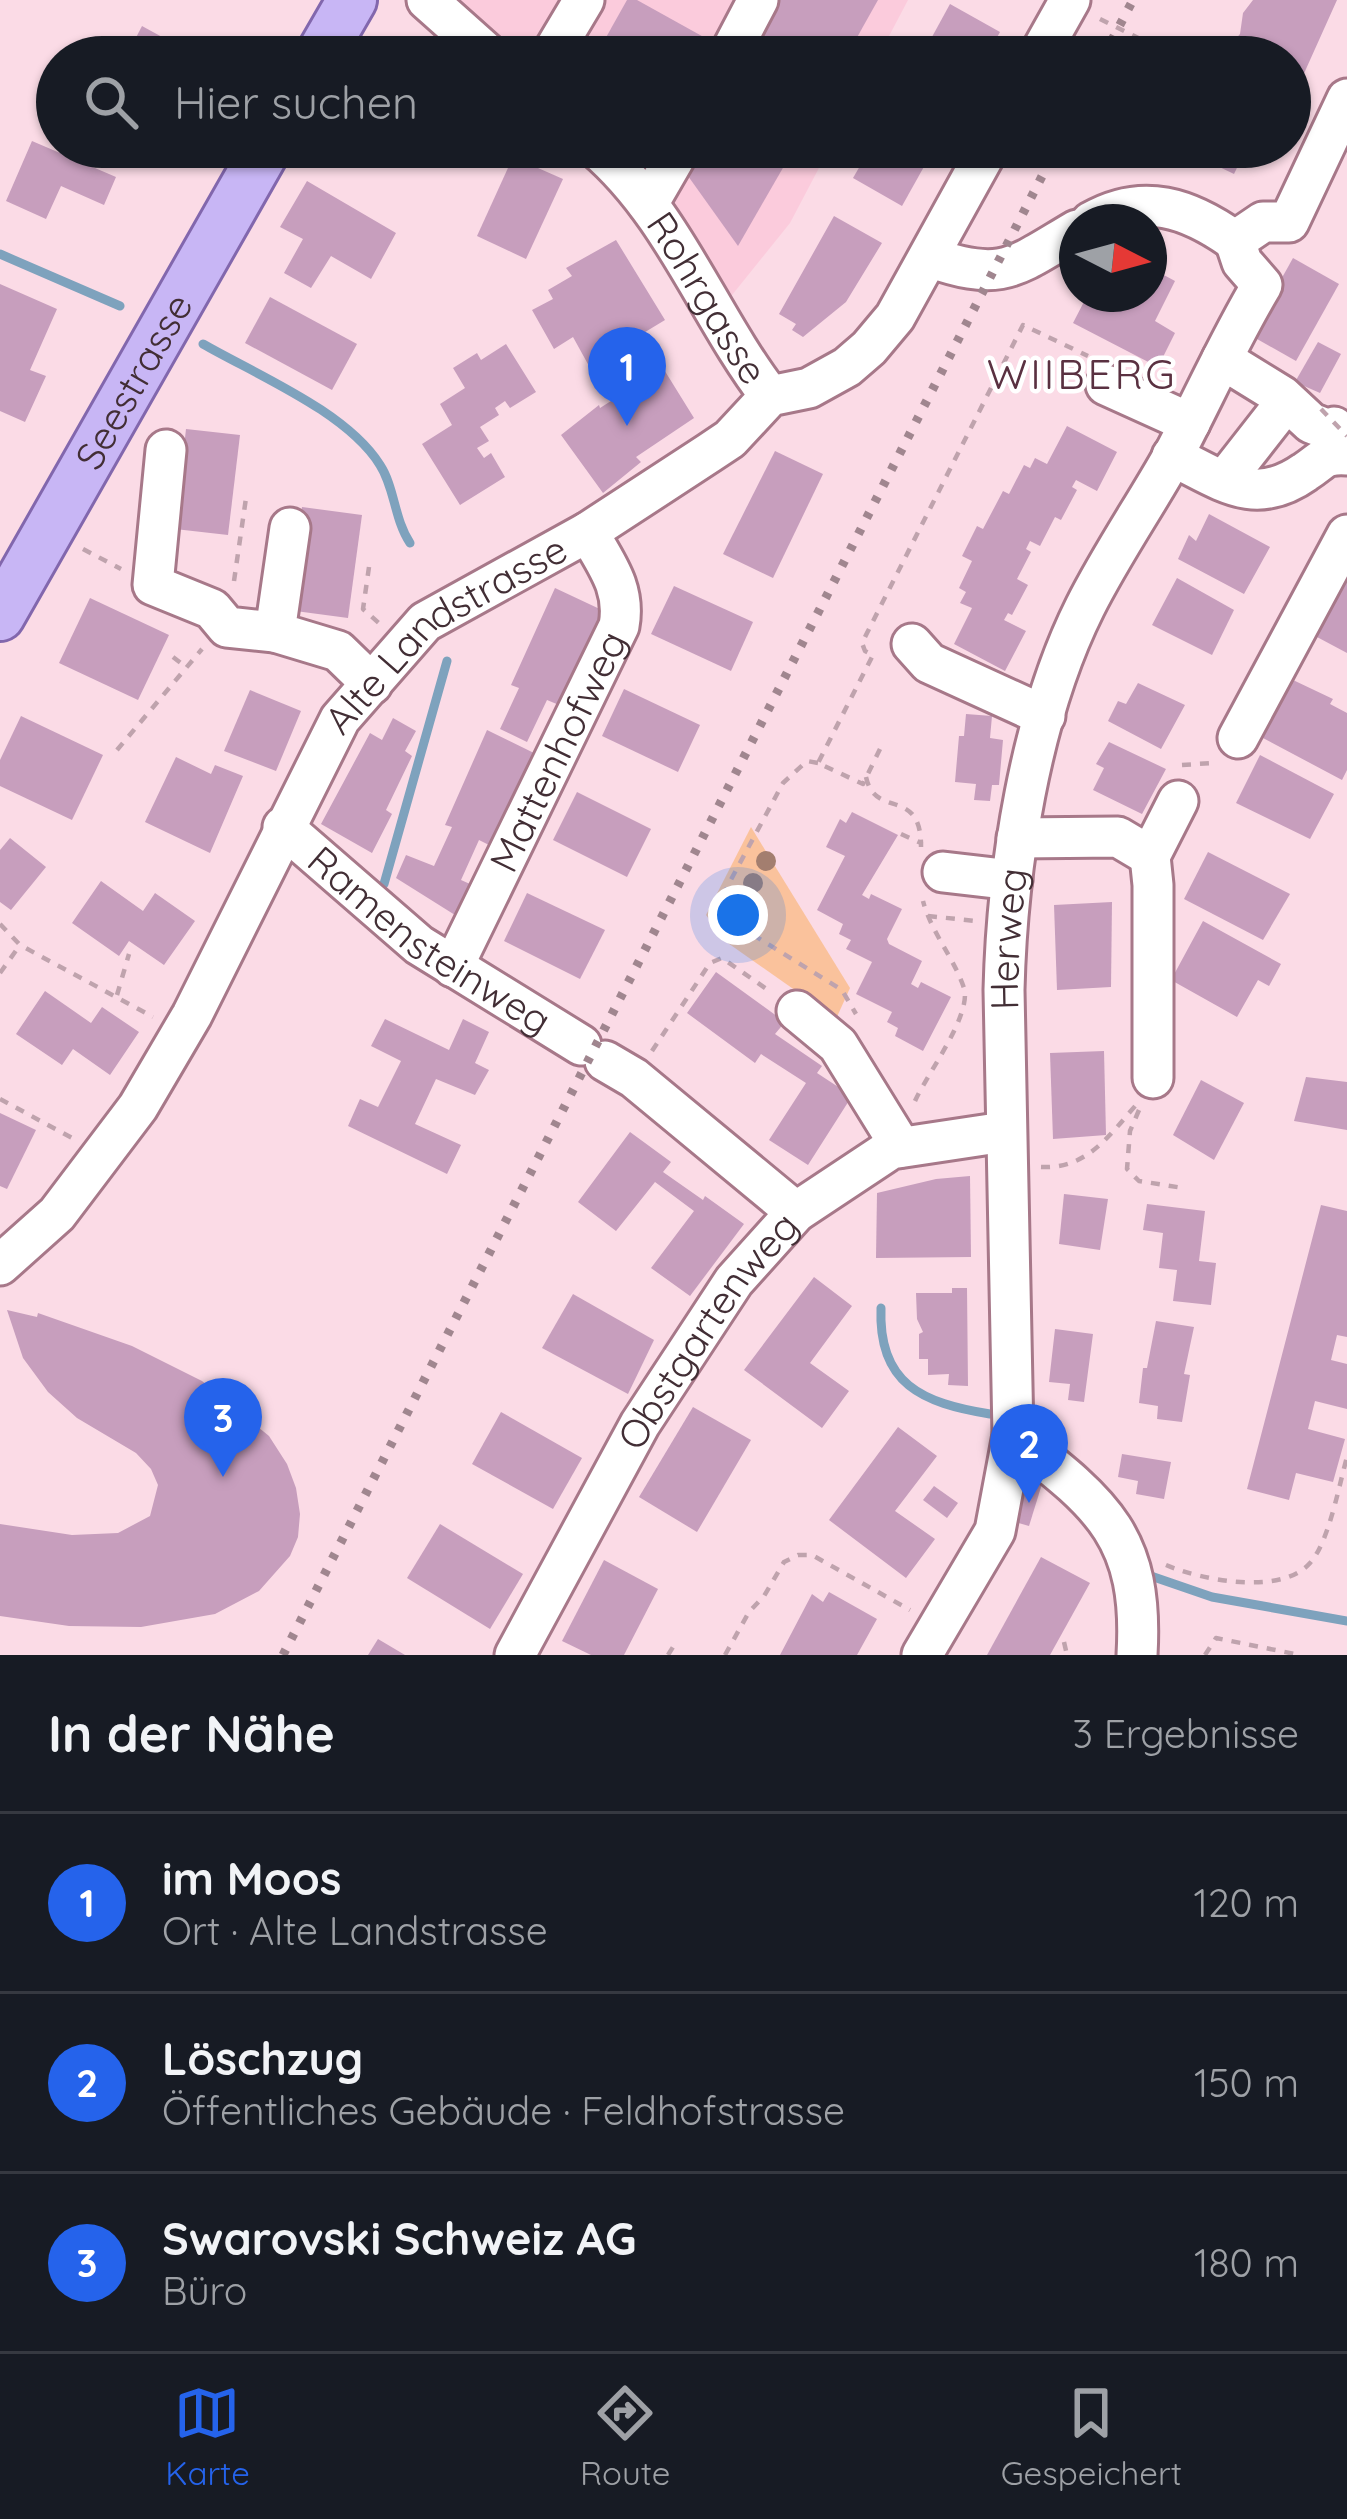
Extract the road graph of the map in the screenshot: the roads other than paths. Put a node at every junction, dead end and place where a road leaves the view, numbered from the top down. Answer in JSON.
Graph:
{"nodes":[{"id":1,"x":352,"y":0,"type":"edge"},
{"id":2,"x":427,"y":0,"type":"edge"},
{"id":3,"x":584,"y":0,"type":"edge"},
{"id":4,"x":758,"y":0,"type":"edge"},
{"id":5,"x":1070,"y":1,"type":"edge"},
{"id":6,"x":331,"y":36,"type":"edge"},
{"id":7,"x":467,"y":36,"type":"edge"},
{"id":8,"x":563,"y":36,"type":"edge"},
{"id":9,"x":739,"y":36,"type":"edge"},
{"id":10,"x":1050,"y":36,"type":"edge"},
{"id":11,"x":1347,"y":99,"type":"edge"},
{"id":12,"x":255,"y":168,"type":"edge"},
{"id":13,"x":620,"y":168,"type":"edge"},
{"id":14,"x":669,"y":168,"type":"edge"},
{"id":15,"x":978,"y":168,"type":"edge"},
{"id":16,"x":648,"y":204,"type":"junction"},
{"id":17,"x":1167,"y":207,"type":"edge"},
{"id":18,"x":1059,"y":241,"type":"edge"},
{"id":19,"x":1234,"y":241,"type":"junction"},
{"id":20,"x":929,"y":257,"type":"junction"},
{"id":21,"x":1222,"y":358,"type":"junction"},
{"id":22,"x":1106,"y":385,"type":"road end"},
{"id":23,"x":770,"y":396,"type":"junction"},
{"id":24,"x":1278,"y":412,"type":"dead end"},
{"id":25,"x":1340,"y":427,"type":"edge"},
{"id":26,"x":1181,"y":440,"type":"junction"},
{"id":27,"x":166,"y":451,"type":"dead end"},
{"id":28,"x":1223,"y":481,"type":"junction"},
{"id":29,"x":290,"y":528,"type":"dead end"},
{"id":30,"x":588,"y":532,"type":"junction"},
{"id":31,"x":1347,"y":535,"type":"edge"},
{"id":32,"x":0,"y":616,"type":"edge"},
{"id":33,"x":275,"y":632,"type":"junction"},
{"id":34,"x":912,"y":644,"type":"dead end"},
{"id":35,"x":372,"y":684,"type":"junction"},
{"id":36,"x":1045,"y":716,"type":"junction"},
{"id":37,"x":1238,"y":737,"type":"road end"},
{"id":38,"x":1178,"y":800,"type":"road end"},
{"id":39,"x":283,"y":827,"type":"junction"},
{"id":40,"x":1017,"y":838,"type":"junction"},
{"id":41,"x":1150,"y":856,"type":"junction"},
{"id":42,"x":926,"y":865,"type":"road end"},
{"id":43,"x":1012,"y":880,"type":"junction"},
{"id":44,"x":453,"y":967,"type":"junction"},
{"id":45,"x":797,"y":1011,"type":"road end"},
{"id":46,"x":1154,"y":1078,"type":"dead end"},
{"id":47,"x":911,"y":1146,"type":"junction"},
{"id":48,"x":1004,"y":1149,"type":"junction"},
{"id":49,"x":796,"y":1211,"type":"junction"},
{"id":50,"x":0,"y":1264,"type":"edge"},
{"id":51,"x":1013,"y":1435,"type":"junction"},
{"id":52,"x":930,"y":1640,"type":"edge"},
{"id":53,"x":515,"y":1655,"type":"edge"},
{"id":54,"x":1137,"y":1655,"type":"edge"}],
"edges":[{"from":1,"to":6,"type":"main road"},
{"from":2,"to":7,"type":"street"},
{"from":3,"to":8,"type":"street"},
{"from":4,"to":9,"type":"street"},
{"from":5,"to":10,"type":"street"},
{"from":11,"to":19,"type":"street"},
{"from":12,"to":32,"type":"main road","name":"Seestrasse"},
{"from":13,"to":16,"type":"street","name":"Rohrgasse"},
{"from":14,"to":16,"type":"street"},
{"from":15,"to":20,"type":"street"},
{"from":16,"to":23,"type":"street","name":"Rohrgasse"},
{"from":17,"to":19,"type":"street"},
{"from":18,"to":20,"type":"street"},
{"from":19,"to":21,"type":"street","name":"Herweg"},
{"from":20,"to":23,"type":"street"},
{"from":21,"to":25,"type":"street"},
{"from":21,"to":26,"type":"street","name":"Herweg"},
{"from":22,"to":26,"type":"street"},
{"from":23,"to":30,"type":"street","name":"Alte Landstrasse"},
{"from":24,"to":28,"type":"street"},
{"from":25,"to":28,"type":"street"},
{"from":26,"to":28,"type":"street"},
{"from":26,"to":36,"type":"street","name":"Herweg"},
{"from":27,"to":33,"type":"street"},
{"from":29,"to":33,"type":"street"},
{"from":30,"to":35,"type":"street","name":"Alte Landstrasse"},
{"from":30,"to":44,"type":"street","name":"Mattenhofweg"},
{"from":31,"to":37,"type":"street"},
{"from":33,"to":35,"type":"street"},
{"from":34,"to":36,"type":"street"},
{"from":35,"to":39,"type":"street","name":"Alte Landstrasse"},
{"from":36,"to":40,"type":"street","name":"Herweg"},
{"from":38,"to":41,"type":"street"},
{"from":39,"to":44,"type":"street","name":"Ramensteinweg"},
{"from":39,"to":50,"type":"street","name":"Alte Landstrasse"},
{"from":40,"to":41,"type":"street"},
{"from":40,"to":43,"type":"street","name":"Herweg"},
{"from":41,"to":46,"type":"street"},
{"from":42,"to":43,"type":"street"},
{"from":43,"to":48,"type":"street","name":"Herweg"},
{"from":44,"to":49,"type":"street","name":"Ramensteinweg"},
{"from":45,"to":47,"type":"street"},
{"from":47,"to":48,"type":"street","name":"Obstgartenweg"},
{"from":47,"to":49,"type":"street","name":"Obstgartenweg"},
{"from":48,"to":51,"type":"street","name":"Herweg"},
{"from":49,"to":53,"type":"street","name":"Obstgartenweg"},
{"from":51,"to":52,"type":"street","name":"Herweg"},
{"from":51,"to":54,"type":"street"}]}
